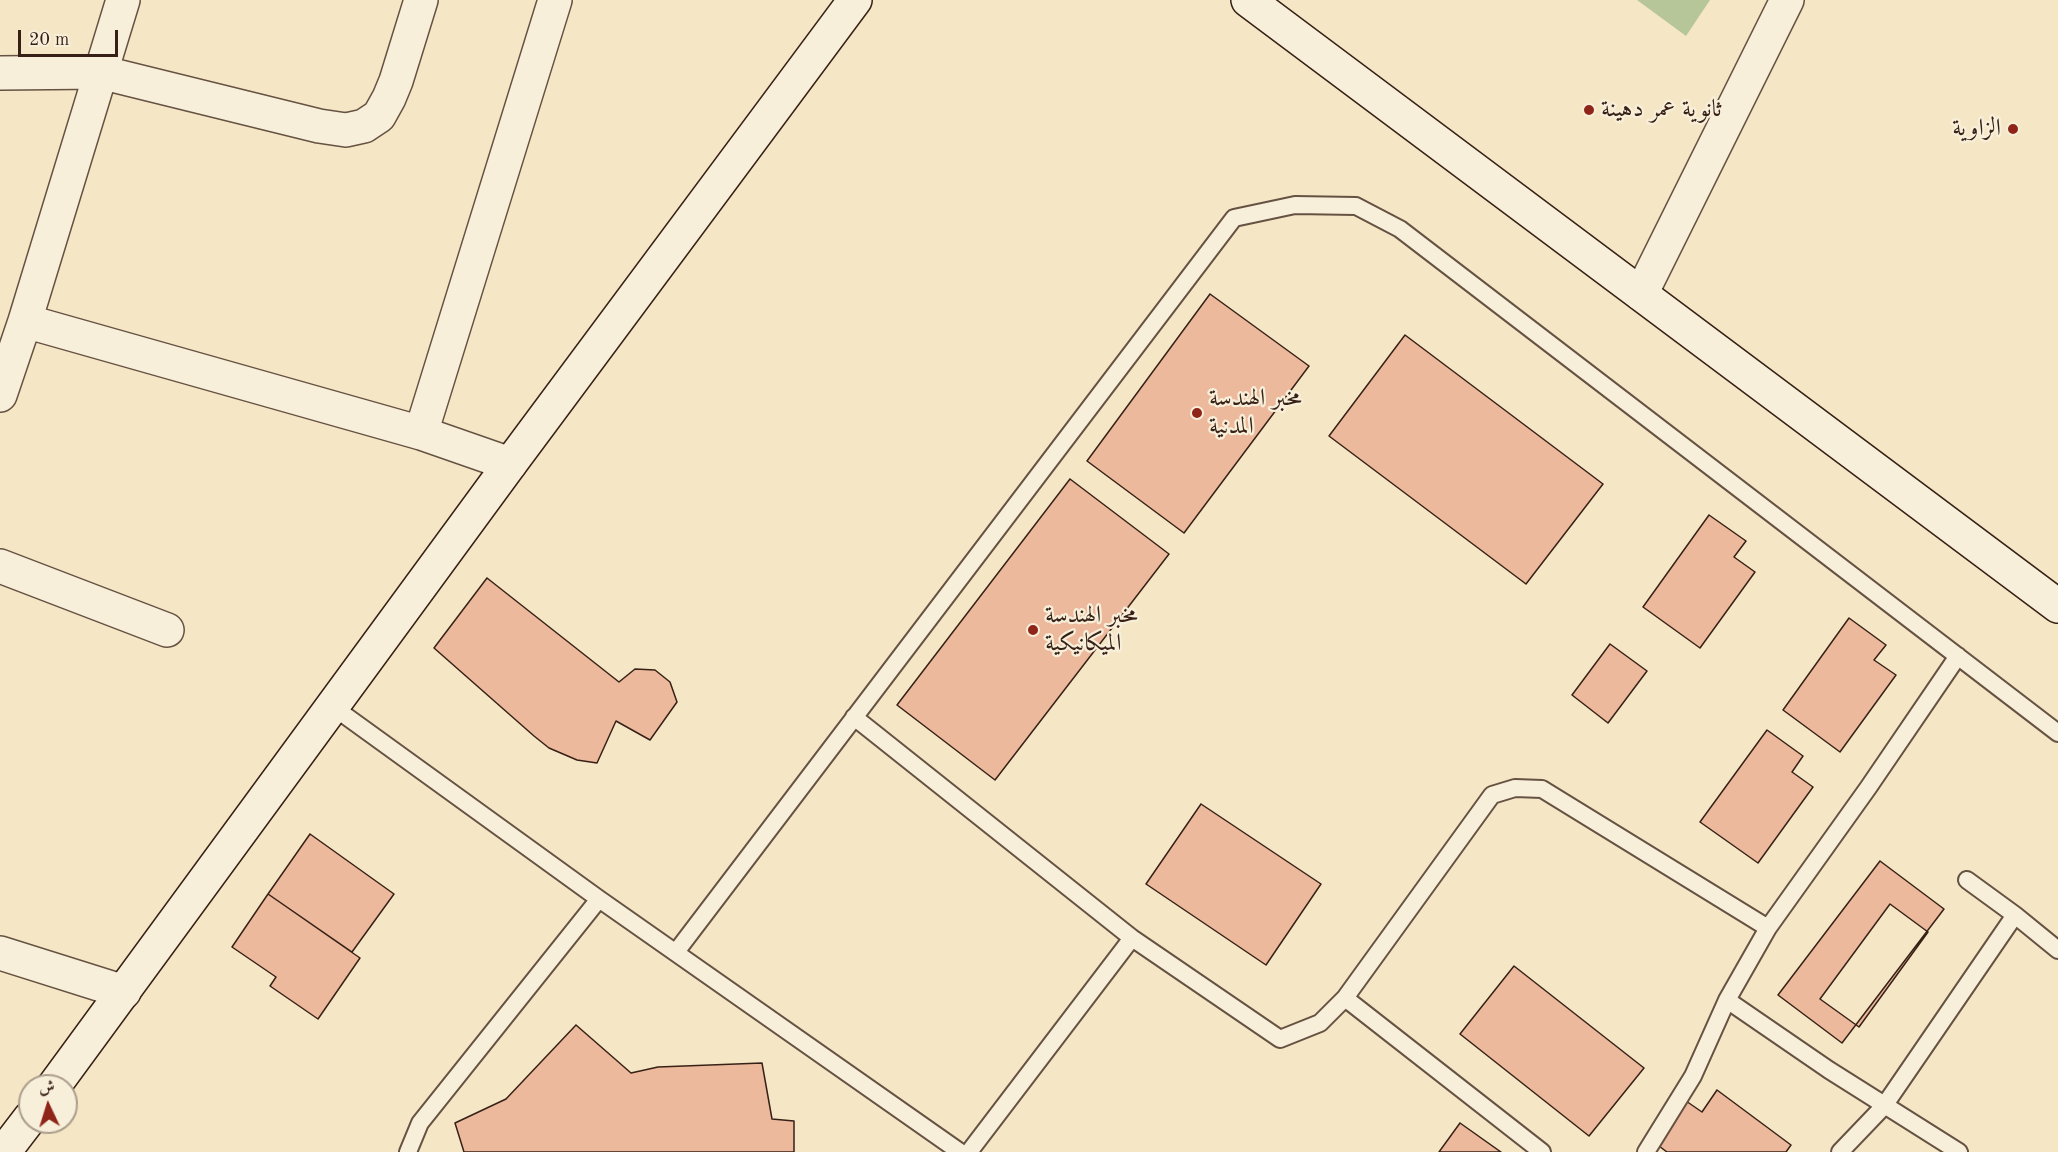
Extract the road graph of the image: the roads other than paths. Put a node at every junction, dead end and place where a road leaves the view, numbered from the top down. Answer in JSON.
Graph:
{"nodes":[{"id":1,"x":123,"y":0,"type":"edge"},
{"id":2,"x":422,"y":0,"type":"edge"},
{"id":3,"x":555,"y":0,"type":"edge"},
{"id":4,"x":1248,"y":0,"type":"edge"},
{"id":5,"x":1787,"y":0,"type":"edge"},
{"id":6,"x":846,"y":3,"type":"edge"},
{"id":7,"x":100,"y":72,"type":"junction"},
{"id":8,"x":0,"y":73,"type":"edge"},
{"id":9,"x":1641,"y":294,"type":"junction"},
{"id":10,"x":25,"y":321,"type":"junction"},
{"id":11,"x":0,"y":395,"type":"edge"},
{"id":12,"x":421,"y":433,"type":"junction"},
{"id":13,"x":510,"y":464,"type":"junction"},
{"id":14,"x":0,"y":566,"type":"edge"},
{"id":15,"x":2058,"y":606,"type":"edge"},
{"id":16,"x":167,"y":630,"type":"dead end"},
{"id":17,"x":1958,"y":656,"type":"junction"},
{"id":18,"x":332,"y":706,"type":"junction"},
{"id":19,"x":855,"y":717,"type":"junction"},
{"id":20,"x":2058,"y":733,"type":"edge"},
{"id":21,"x":1967,"y":880,"type":"dead end"},
{"id":22,"x":598,"y":899,"type":"junction"},
{"id":23,"x":2015,"y":915,"type":"junction"},
{"id":24,"x":1768,"y":928,"type":"junction"},
{"id":25,"x":1132,"y":938,"type":"junction"},
{"id":26,"x":2058,"y":950,"type":"edge"},
{"id":27,"x":676,"y":952,"type":"junction"},
{"id":28,"x":0,"y":953,"type":"edge"},
{"id":29,"x":124,"y":992,"type":"junction"},
{"id":30,"x":1345,"y":998,"type":"junction"},
{"id":31,"x":1727,"y":1000,"type":"junction"},
{"id":32,"x":63,"y":1074,"type":"edge"},
{"id":33,"x":1884,"y":1106,"type":"junction"},
{"id":34,"x":18,"y":1134,"type":"edge"},
{"id":35,"x":4,"y":1152,"type":"edge"},
{"id":36,"x":408,"y":1152,"type":"edge"},
{"id":37,"x":960,"y":1152,"type":"edge"},
{"id":38,"x":969,"y":1152,"type":"edge"},
{"id":39,"x":1542,"y":1152,"type":"edge"},
{"id":40,"x":1646,"y":1152,"type":"edge"},
{"id":41,"x":1840,"y":1152,"type":"edge"},
{"id":42,"x":1959,"y":1152,"type":"edge"}],
"edges":[{"from":1,"to":7,"type":"street"},
{"from":2,"to":7,"type":"street"},
{"from":3,"to":12,"type":"street"},
{"from":4,"to":9,"type":"street"},
{"from":5,"to":9,"type":"street"},
{"from":6,"to":13,"type":"street"},
{"from":7,"to":8,"type":"street"},
{"from":7,"to":10,"type":"street"},
{"from":9,"to":15,"type":"street"},
{"from":10,"to":11,"type":"street"},
{"from":10,"to":12,"type":"street"},
{"from":12,"to":13,"type":"street"},
{"from":13,"to":18,"type":"street"},
{"from":14,"to":16,"type":"street"},
{"from":17,"to":19,"type":"lane"},
{"from":17,"to":20,"type":"lane"},
{"from":17,"to":24,"type":"lane"},
{"from":18,"to":22,"type":"lane"},
{"from":18,"to":29,"type":"street"},
{"from":19,"to":25,"type":"lane"},
{"from":19,"to":27,"type":"lane"},
{"from":21,"to":23,"type":"lane"},
{"from":22,"to":27,"type":"lane"},
{"from":22,"to":36,"type":"lane"},
{"from":23,"to":26,"type":"lane"},
{"from":23,"to":33,"type":"lane"},
{"from":24,"to":30,"type":"lane"},
{"from":24,"to":31,"type":"lane"},
{"from":25,"to":30,"type":"lane"},
{"from":25,"to":38,"type":"lane"},
{"from":27,"to":37,"type":"lane"},
{"from":28,"to":29,"type":"street"},
{"from":29,"to":32,"type":"street"},
{"from":30,"to":39,"type":"lane"},
{"from":31,"to":33,"type":"lane"},
{"from":31,"to":40,"type":"lane"},
{"from":33,"to":41,"type":"lane"},
{"from":33,"to":42,"type":"lane"},
{"from":34,"to":35,"type":"street"}]}
